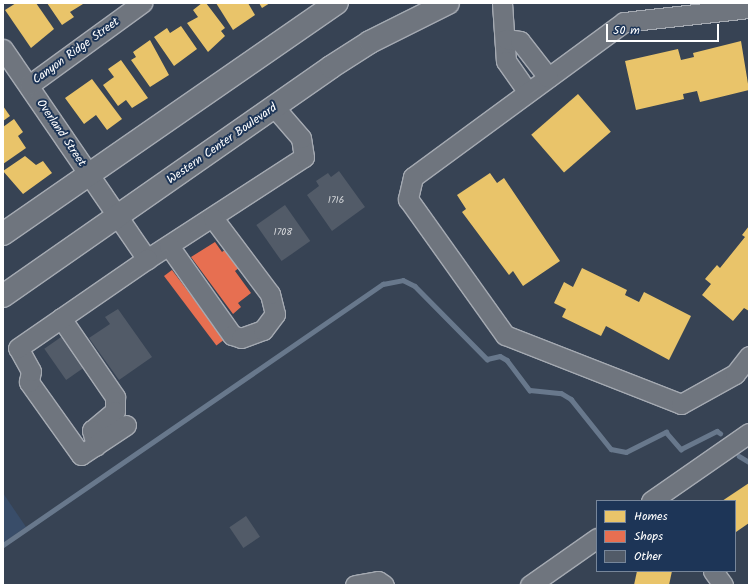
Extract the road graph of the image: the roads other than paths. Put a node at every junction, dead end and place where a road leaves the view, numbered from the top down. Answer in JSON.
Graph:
{"nodes":[{"id":1,"x":142,"y":3,"type":"edge"},
{"id":2,"x":338,"y":3,"type":"edge"},
{"id":3,"x":448,"y":3,"type":"edge"},
{"id":4,"x":502,"y":3,"type":"edge"},
{"id":5,"x":749,"y":8,"type":"edge"},
{"id":6,"x":506,"y":39,"type":"junction"},
{"id":7,"x":3,"y":49,"type":"edge"},
{"id":8,"x":548,"y":78,"type":"junction"},
{"id":9,"x":29,"y":86,"type":"junction"},
{"id":10,"x":528,"y":92,"type":"junction"},
{"id":11,"x":275,"y":108,"type":"junction"},
{"id":12,"x":88,"y":174,"type":"junction"},
{"id":13,"x":118,"y":218,"type":"junction"},
{"id":14,"x":213,"y":218,"type":"junction"},
{"id":15,"x":3,"y":234,"type":"edge"},
{"id":16,"x":169,"y":246,"type":"junction"},
{"id":17,"x":147,"y":259,"type":"junction"},
{"id":18,"x":3,"y":296,"type":"edge"},
{"id":19,"x":61,"y":318,"type":"junction"},
{"id":20,"x":749,"y":356,"type":"edge"},
{"id":21,"x":126,"y":425,"type":"dead end"},
{"id":22,"x":749,"y":433,"type":"edge"},
{"id":23,"x":96,"y":445,"type":"junction"},
{"id":24,"x":658,"y":499,"type":"edge"},
{"id":25,"x":596,"y":539,"type":"edge"},
{"id":26,"x":714,"y":572,"type":"edge"},
{"id":27,"x":355,"y":585,"type":"edge"},
{"id":28,"x":384,"y":585,"type":"edge"},
{"id":29,"x":530,"y":585,"type":"edge"},
{"id":30,"x":723,"y":585,"type":"edge"}],
"edges":[{"from":1,"to":9,"type":"street","name":"Canyon Ridge Street"},
{"from":2,"to":12,"type":"main road"},
{"from":3,"to":11,"type":"main road","name":"Western Center Boulevard"},
{"from":4,"to":6,"type":"street"},
{"from":5,"to":8,"type":"street"},
{"from":6,"to":8,"type":"street"},
{"from":6,"to":10,"type":"street"},
{"from":7,"to":9,"type":"street","name":"Overland Street"},
{"from":8,"to":10,"type":"street"},
{"from":9,"to":12,"type":"street","name":"Overland Street"},
{"from":10,"to":20,"type":"street"},
{"from":11,"to":13,"type":"main road","name":"Western Center Boulevard"},
{"from":11,"to":14,"type":"street"},
{"from":12,"to":13,"type":"street","name":"Overland Street"},
{"from":12,"to":15,"type":"main road"},
{"from":13,"to":17,"type":"street","name":"Overland Street"},
{"from":13,"to":18,"type":"main road","name":"Western Center Boulevard"},
{"from":14,"to":16,"type":"street"},
{"from":14,"to":16,"type":"street"},
{"from":16,"to":17,"type":"street"},
{"from":17,"to":19,"type":"street"},
{"from":19,"to":23,"type":"street"},
{"from":19,"to":23,"type":"street"},
{"from":21,"to":23,"type":"street"},
{"from":22,"to":24,"type":"street"},
{"from":25,"to":29,"type":"street"},
{"from":26,"to":30,"type":"street"},
{"from":27,"to":28,"type":"street"}]}
